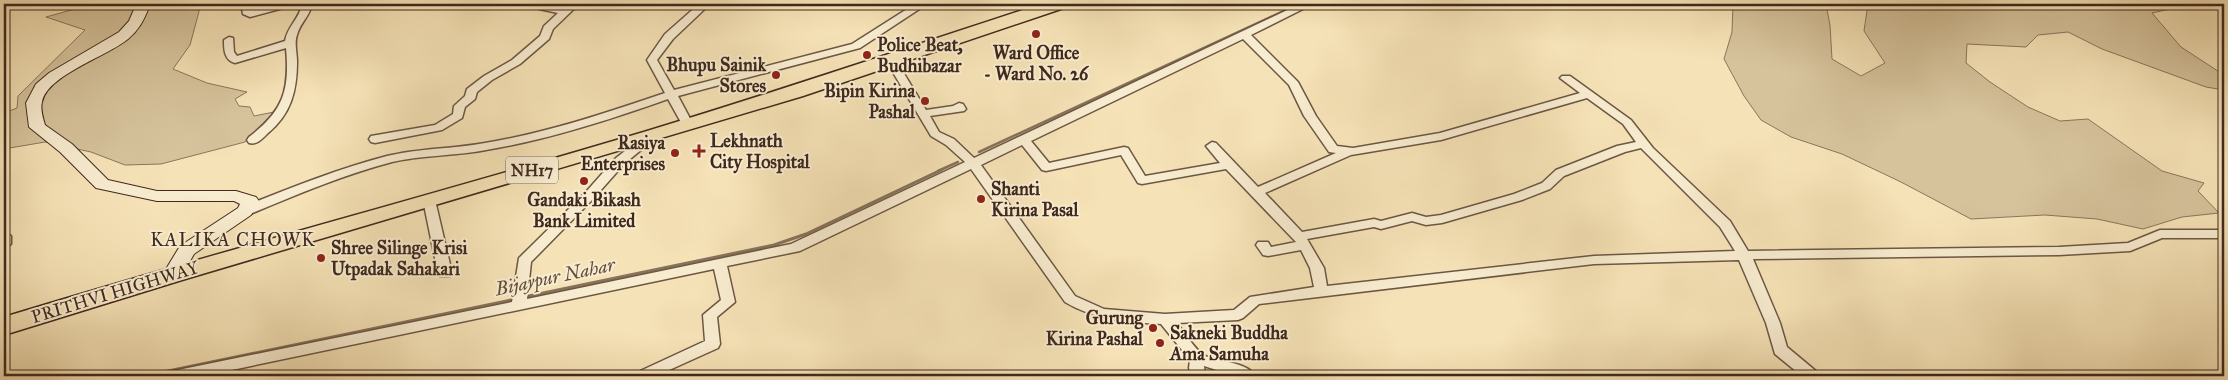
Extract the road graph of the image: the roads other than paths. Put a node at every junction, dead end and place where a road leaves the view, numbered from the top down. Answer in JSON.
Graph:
{"nodes":[{"id":1,"x":140,"y":4,"type":"edge"},
{"id":2,"x":246,"y":4,"type":"edge"},
{"id":3,"x":287,"y":4,"type":"edge"},
{"id":4,"x":307,"y":4,"type":"edge"},
{"id":5,"x":542,"y":4,"type":"edge"},
{"id":6,"x":574,"y":4,"type":"edge"},
{"id":7,"x":705,"y":4,"type":"edge"},
{"id":8,"x":922,"y":4,"type":"edge"},
{"id":9,"x":1058,"y":4,"type":"edge"},
{"id":10,"x":1308,"y":4,"type":"edge"},
{"id":11,"x":565,"y":12,"type":"junction"},
{"id":12,"x":1244,"y":34,"type":"junction"},
{"id":13,"x":229,"y":40,"type":"dead end"},
{"id":14,"x":290,"y":43,"type":"junction"},
{"id":15,"x":890,"y":59,"type":"junction"},
{"id":16,"x":1566,"y":78,"type":"dead end"},
{"id":17,"x":1589,"y":94,"type":"junction"},
{"id":18,"x":670,"y":95,"type":"junction"},
{"id":19,"x":959,"y":106,"type":"dead end"},
{"id":20,"x":923,"y":114,"type":"junction"},
{"id":21,"x":687,"y":124,"type":"junction"},
{"id":22,"x":652,"y":136,"type":"junction"},
{"id":23,"x":375,"y":139,"type":"dead end"},
{"id":24,"x":253,"y":140,"type":"dead end"},
{"id":25,"x":1024,"y":140,"type":"junction"},
{"id":26,"x":1644,"y":144,"type":"junction"},
{"id":27,"x":1212,"y":146,"type":"dead end"},
{"id":28,"x":1351,"y":151,"type":"junction"},
{"id":29,"x":974,"y":164,"type":"junction"},
{"id":30,"x":1227,"y":165,"type":"junction"},
{"id":31,"x":1255,"y":193,"type":"junction"},
{"id":32,"x":429,"y":200,"type":"junction"},
{"id":33,"x":245,"y":211,"type":"junction"},
{"id":34,"x":2224,"y":234,"type":"edge"},
{"id":35,"x":4,"y":236,"type":"edge"},
{"id":36,"x":1301,"y":241,"type":"junction"},
{"id":37,"x":4,"y":244,"type":"edge"},
{"id":38,"x":1263,"y":245,"type":"dead end"},
{"id":39,"x":1744,"y":256,"type":"junction"},
{"id":40,"x":720,"y":263,"type":"junction"},
{"id":41,"x":445,"y":273,"type":"dead end"},
{"id":42,"x":173,"y":274,"type":"junction"},
{"id":43,"x":1321,"y":291,"type":"junction"},
{"id":44,"x":520,"y":301,"type":"junction"},
{"id":45,"x":1165,"y":319,"type":"junction"},
{"id":46,"x":4,"y":326,"type":"edge"},
{"id":47,"x":1198,"y":358,"type":"junction"},
{"id":48,"x":178,"y":376,"type":"edge"},
{"id":49,"x":644,"y":376,"type":"edge"},
{"id":50,"x":1198,"y":376,"type":"edge"},
{"id":51,"x":1248,"y":376,"type":"edge"},
{"id":52,"x":1812,"y":376,"type":"edge"}],
"edges":[{"from":1,"to":33,"type":"main road"},
{"from":2,"to":3,"type":"street"},
{"from":4,"to":14,"type":"street"},
{"from":5,"to":11,"type":"street"},
{"from":6,"to":11,"type":"street"},
{"from":7,"to":18,"type":"street"},
{"from":8,"to":18,"type":"street"},
{"from":9,"to":15,"type":"highway","name":"PRITHVI HIGHWAY","number":"NH17"},
{"from":10,"to":12,"type":"street"},
{"from":11,"to":23,"type":"street"},
{"from":12,"to":25,"type":"street"},
{"from":12,"to":28,"type":"street"},
{"from":13,"to":14,"type":"street"},
{"from":14,"to":24,"type":"street"},
{"from":15,"to":20,"type":"street"},
{"from":15,"to":21,"type":"highway","name":"PRITHVI HIGHWAY","number":"NH17"},
{"from":16,"to":17,"type":"street"},
{"from":17,"to":26,"type":"street"},
{"from":17,"to":28,"type":"street"},
{"from":18,"to":21,"type":"street"},
{"from":18,"to":33,"type":"street"},
{"from":19,"to":20,"type":"street"},
{"from":20,"to":29,"type":"street"},
{"from":21,"to":22,"type":"highway","name":"PRITHVI HIGHWAY","number":"NH17"},
{"from":22,"to":32,"type":"highway","name":"PRITHVI HIGHWAY","number":"NH17"},
{"from":22,"to":44,"type":"street"},
{"from":25,"to":29,"type":"street"},
{"from":25,"to":30,"type":"street"},
{"from":26,"to":36,"type":"street"},
{"from":26,"to":39,"type":"street"},
{"from":27,"to":30,"type":"street"},
{"from":28,"to":31,"type":"street"},
{"from":29,"to":40,"type":"street"},
{"from":29,"to":45,"type":"street"},
{"from":30,"to":31,"type":"street"},
{"from":31,"to":36,"type":"street"},
{"from":32,"to":41,"type":"street"},
{"from":32,"to":42,"type":"highway","name":"PRITHVI HIGHWAY","number":"NH17"},
{"from":33,"to":42,"type":"main road"},
{"from":34,"to":39,"type":"street"},
{"from":35,"to":37,"type":"street"},
{"from":36,"to":38,"type":"street"},
{"from":36,"to":43,"type":"street"},
{"from":39,"to":43,"type":"street"},
{"from":39,"to":52,"type":"street"},
{"from":40,"to":44,"type":"street"},
{"from":40,"to":49,"type":"street"},
{"from":42,"to":46,"type":"highway","name":"PRITHVI HIGHWAY","number":"NH17"},
{"from":43,"to":45,"type":"street"},
{"from":44,"to":48,"type":"street"},
{"from":45,"to":47,"type":"street"},
{"from":47,"to":50,"type":"street"},
{"from":47,"to":51,"type":"street"}]}
